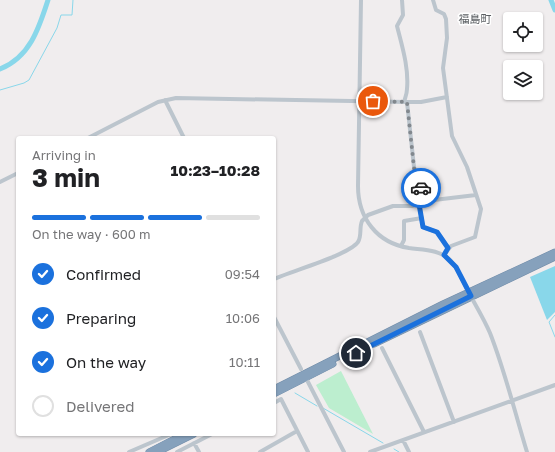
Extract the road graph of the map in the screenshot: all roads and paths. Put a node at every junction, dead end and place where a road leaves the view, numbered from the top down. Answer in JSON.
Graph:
{"nodes":[{"id":1,"x":361,"y":0,"type":"edge"},
{"id":2,"x":402,"y":0,"type":"edge"},
{"id":3,"x":433,"y":0,"type":"edge"},
{"id":4,"x":447,"y":97,"type":"junction"},
{"id":5,"x":165,"y":100,"type":"junction"},
{"id":6,"x":359,"y":101,"type":"junction"},
{"id":7,"x":406,"y":102,"type":"junction"},
{"id":8,"x":92,"y":136,"type":"edge"},
{"id":9,"x":183,"y":136,"type":"edge"},
{"id":10,"x":16,"y":174,"type":"edge"},
{"id":11,"x":0,"y":182,"type":"edge"},
{"id":12,"x":476,"y":195,"type":"junction"},
{"id":13,"x":421,"y":204,"type":"junction"},
{"id":14,"x":364,"y":218,"type":"junction"},
{"id":15,"x":422,"y":218,"type":"junction"},
{"id":16,"x":401,"y":246,"type":"junction"},
{"id":17,"x":448,"y":248,"type":"junction"},
{"id":18,"x":555,"y":252,"type":"edge"},
{"id":19,"x":444,"y":255,"type":"junction"},
{"id":20,"x":555,"y":257,"type":"edge"},
{"id":21,"x":276,"y":278,"type":"edge"},
{"id":22,"x":470,"y":294,"type":"junction"},
{"id":23,"x":276,"y":322,"type":"edge"},
{"id":24,"x":420,"y":332,"type":"dead end"},
{"id":25,"x":382,"y":348,"type":"dead end"},
{"id":26,"x":301,"y":369,"type":"dead end"},
{"id":27,"x":307,"y":380,"type":"dead end"},
{"id":28,"x":555,"y":385,"type":"edge"},
{"id":29,"x":276,"y":388,"type":"edge"},
{"id":30,"x":276,"y":393,"type":"edge"},
{"id":31,"x":511,"y":401,"type":"junction"},
{"id":32,"x":276,"y":402,"type":"edge"},
{"id":33,"x":454,"y":422,"type":"junction"},
{"id":34,"x":297,"y":431,"type":"junction"},
{"id":35,"x":424,"y":432,"type":"junction"},
{"id":36,"x":166,"y":436,"type":"edge"},
{"id":37,"x":180,"y":436,"type":"edge"},
{"id":38,"x":190,"y":436,"type":"edge"},
{"id":39,"x":208,"y":436,"type":"edge"},
{"id":40,"x":403,"y":440,"type":"junction"},
{"id":41,"x":194,"y":443,"type":"junction"},
{"id":42,"x":129,"y":452,"type":"edge"},
{"id":43,"x":149,"y":452,"type":"edge"},
{"id":44,"x":158,"y":452,"type":"edge"},
{"id":45,"x":177,"y":452,"type":"edge"},
{"id":46,"x":199,"y":452,"type":"edge"},
{"id":47,"x":260,"y":452,"type":"edge"},
{"id":48,"x":308,"y":452,"type":"edge"},
{"id":49,"x":344,"y":452,"type":"edge"},
{"id":50,"x":370,"y":452,"type":"edge"},
{"id":51,"x":409,"y":452,"type":"edge"},
{"id":52,"x":527,"y":452,"type":"edge"}],
"edges":[{"from":1,"to":6,"type":"street"},
{"from":2,"to":7,"type":"street"},
{"from":3,"to":4,"type":"street"},
{"from":4,"to":7,"type":"street"},
{"from":4,"to":12,"type":"street"},
{"from":5,"to":6,"type":"street"},
{"from":5,"to":8,"type":"street"},
{"from":5,"to":9,"type":"street"},
{"from":6,"to":7,"type":"street"},
{"from":6,"to":14,"type":"street"},
{"from":7,"to":13,"type":"street"},
{"from":10,"to":11,"type":"street"},
{"from":12,"to":13,"type":"street"},
{"from":12,"to":17,"type":"street"},
{"from":13,"to":14,"type":"street"},
{"from":13,"to":15,"type":"street"},
{"from":14,"to":16,"type":"street"},
{"from":14,"to":21,"type":"street"},
{"from":15,"to":16,"type":"street"},
{"from":15,"to":17,"type":"street"},
{"from":16,"to":19,"type":"street"},
{"from":17,"to":19,"type":"street"},
{"from":18,"to":22,"type":"highway"},
{"from":19,"to":22,"type":"street"},
{"from":20,"to":22,"type":"highway"},
{"from":22,"to":29,"type":"highway"},
{"from":22,"to":30,"type":"highway"},
{"from":22,"to":31,"type":"street"},
{"from":23,"to":26,"type":"street"},
{"from":24,"to":33,"type":"street"},
{"from":25,"to":35,"type":"street"},
{"from":27,"to":49,"type":"street"},
{"from":28,"to":31,"type":"street"},
{"from":31,"to":33,"type":"street"},
{"from":31,"to":52,"type":"street"},
{"from":32,"to":34,"type":"street"},
{"from":33,"to":35,"type":"street"},
{"from":34,"to":47,"type":"street"},
{"from":34,"to":48,"type":"street"},
{"from":35,"to":40,"type":"street"},
{"from":36,"to":42,"type":"street"},
{"from":37,"to":43,"type":"highway"},
{"from":38,"to":44,"type":"highway"},
{"from":39,"to":41,"type":"street"},
{"from":40,"to":50,"type":"street"},
{"from":40,"to":51,"type":"street"},
{"from":41,"to":45,"type":"street"},
{"from":41,"to":46,"type":"street"}]}
